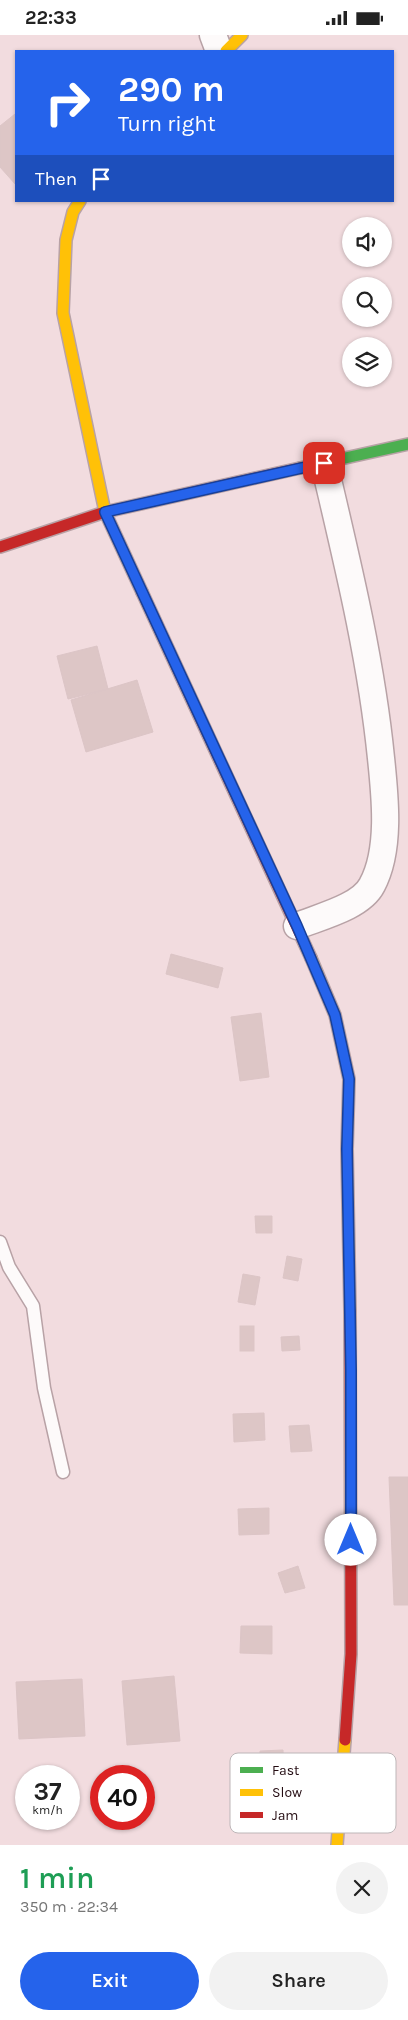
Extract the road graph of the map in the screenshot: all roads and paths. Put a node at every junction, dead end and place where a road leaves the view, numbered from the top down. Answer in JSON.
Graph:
{"nodes":[{"id":1,"x":213,"y":35,"type":"edge"},
{"id":2,"x":242,"y":35,"type":"edge"},
{"id":3,"x":219,"y":50,"type":"edge"},
{"id":4,"x":227,"y":50,"type":"edge"},
{"id":5,"x":79,"y":202,"type":"edge"},
{"id":6,"x":408,"y":444,"type":"edge"},
{"id":7,"x":324,"y":463,"type":"junction"},
{"id":8,"x":105,"y":512,"type":"junction"},
{"id":9,"x":0,"y":547,"type":"edge"},
{"id":10,"x":297,"y":926,"type":"junction"},
{"id":11,"x":0,"y":1242,"type":"edge"},
{"id":12,"x":63,"y":1472,"type":"dead end"},
{"id":13,"x":344,"y":1753,"type":"edge"}],
"edges":[{"from":1,"to":3,"type":"street"},
{"from":2,"to":4,"type":"street"},
{"from":5,"to":8,"type":"street"},
{"from":6,"to":7,"type":"street"},
{"from":7,"to":8,"type":"street"},
{"from":7,"to":10,"type":"street"},
{"from":8,"to":9,"type":"street"},
{"from":8,"to":10,"type":"street"},
{"from":10,"to":13,"type":"street"},
{"from":11,"to":12,"type":"lane"}]}
